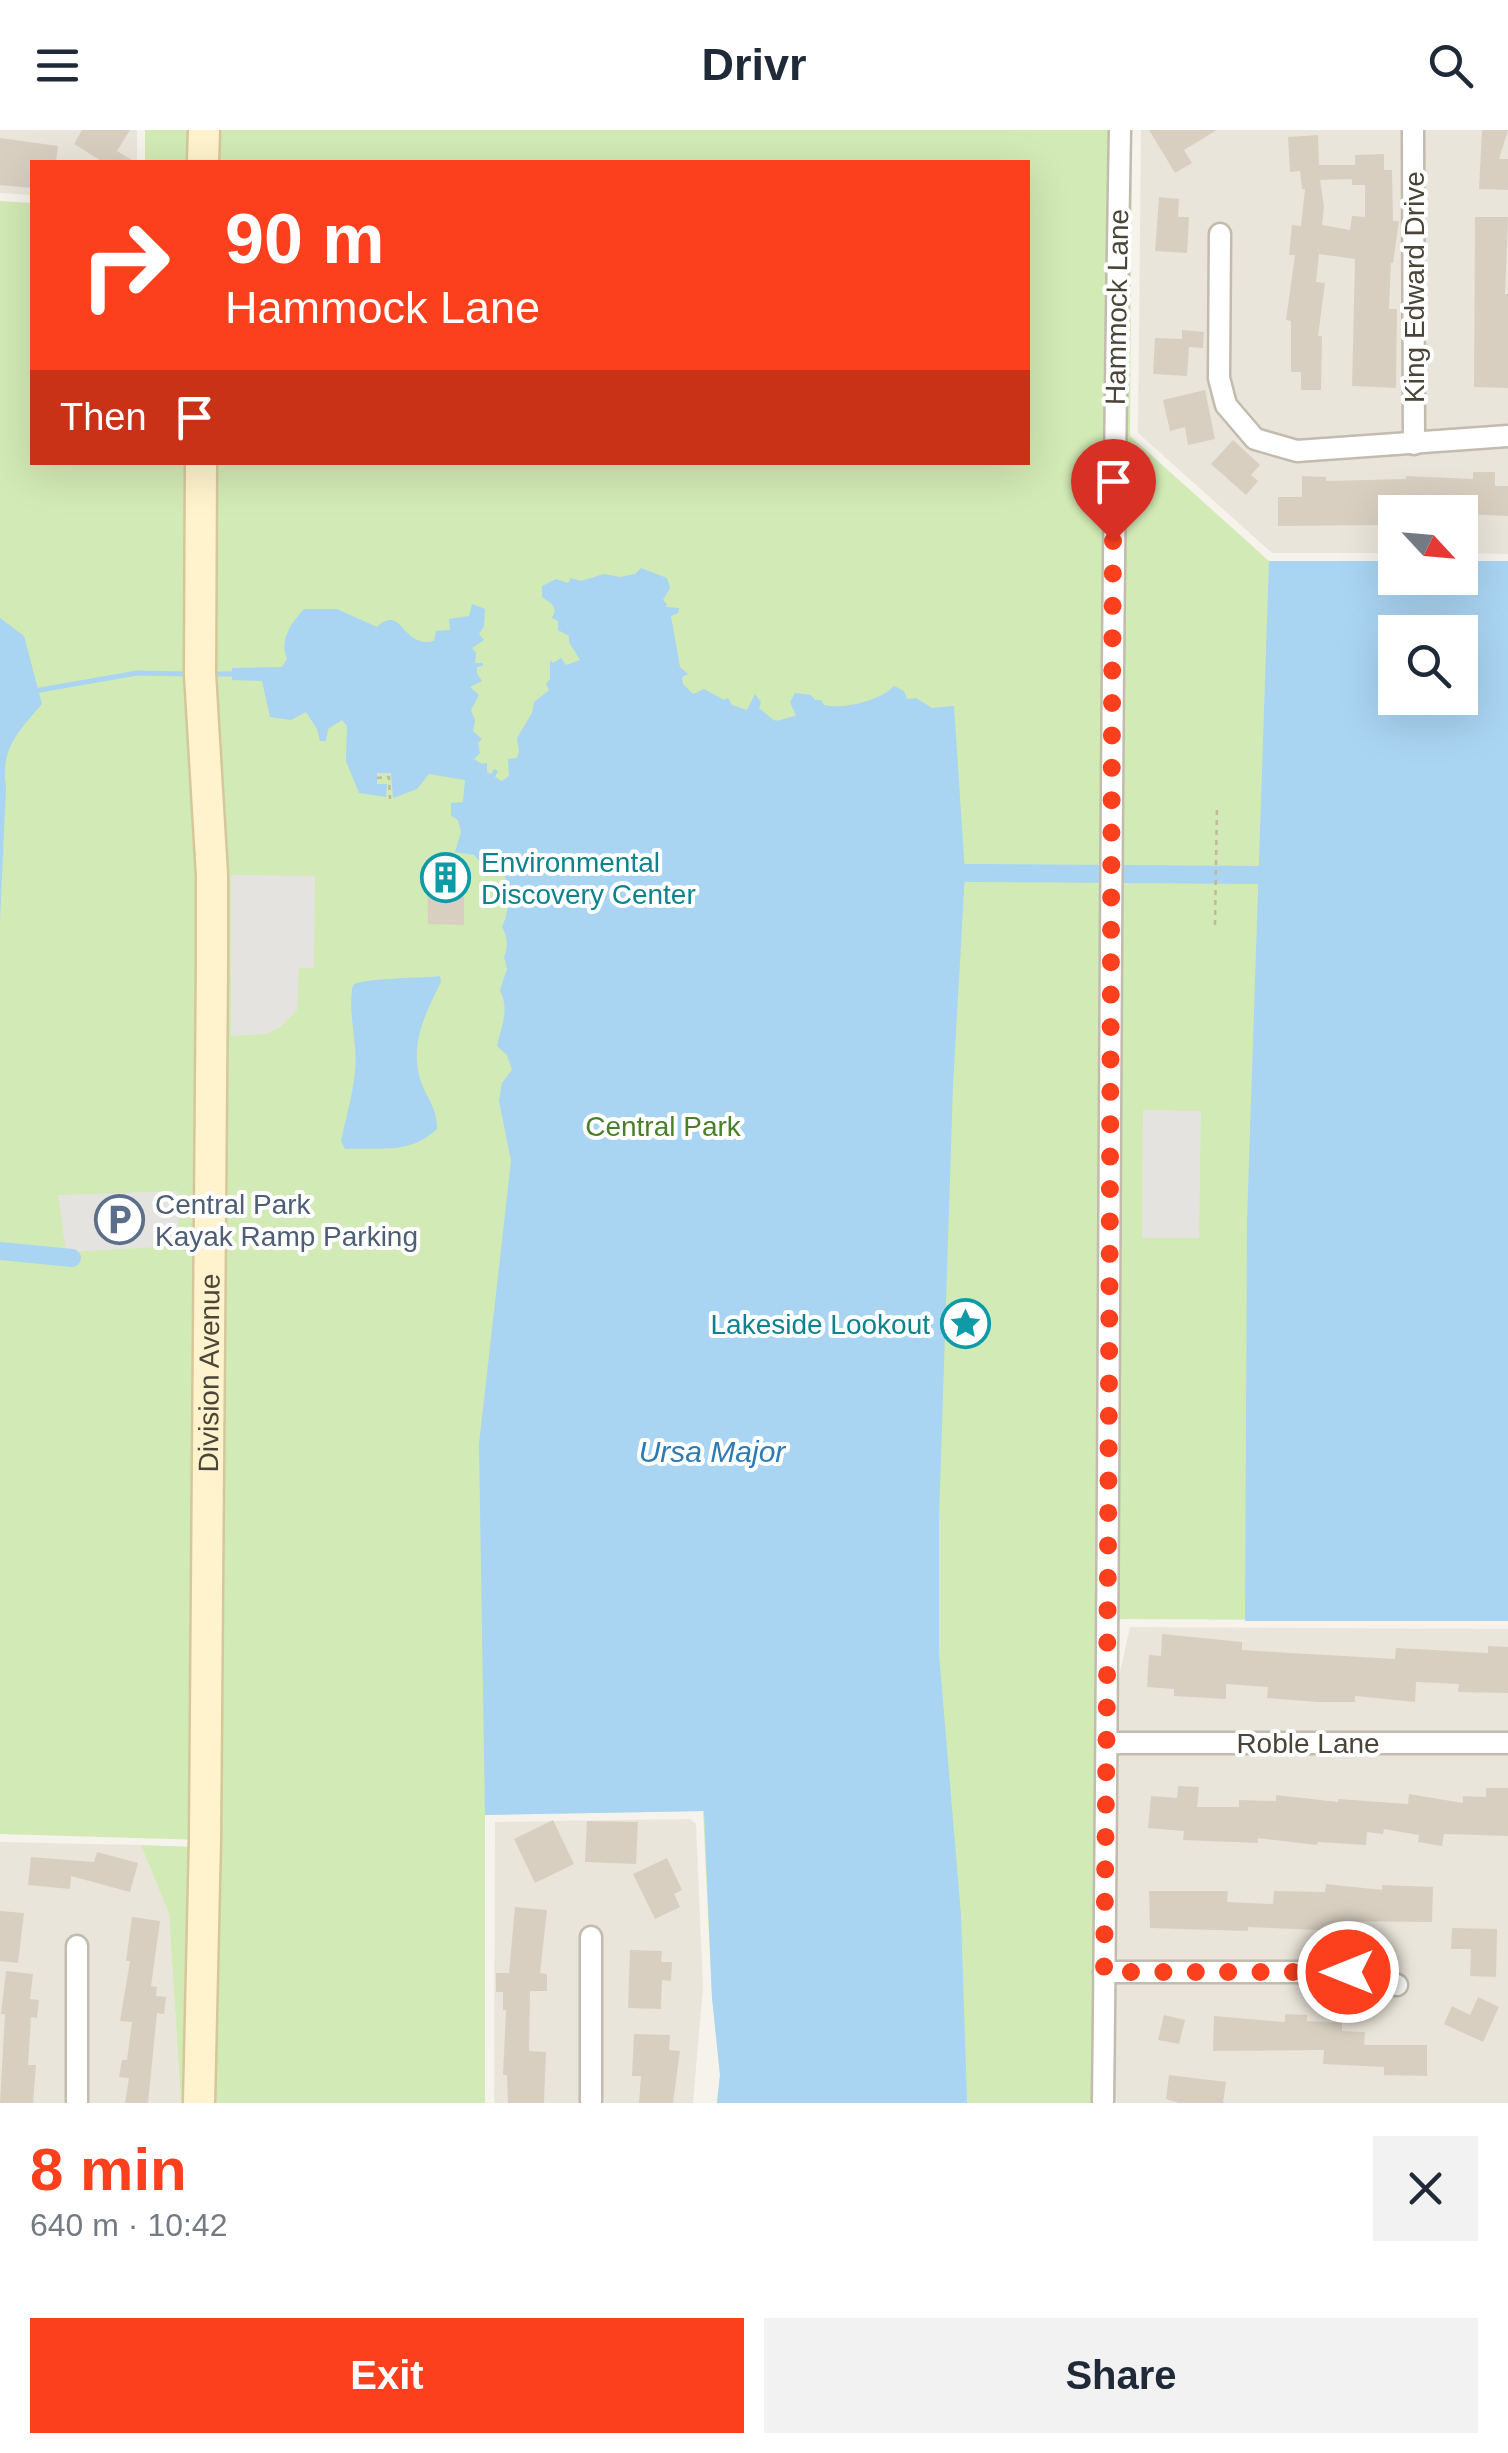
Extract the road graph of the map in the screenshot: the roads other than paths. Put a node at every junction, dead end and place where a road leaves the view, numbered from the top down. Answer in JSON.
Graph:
{"nodes":[{"id":1,"x":204,"y":130,"type":"edge"},
{"id":2,"x":1120,"y":130,"type":"edge"},
{"id":3,"x":1413,"y":130,"type":"edge"},
{"id":4,"x":204,"y":160,"type":"edge"},
{"id":5,"x":1220,"y":234,"type":"dead end"},
{"id":6,"x":1508,"y":436,"type":"edge"},
{"id":7,"x":1414,"y":444,"type":"junction"},
{"id":8,"x":200,"y":465,"type":"edge"},
{"id":9,"x":1508,"y":1742,"type":"edge"},
{"id":10,"x":1108,"y":1743,"type":"junction"},
{"id":11,"x":591,"y":1937,"type":"dead end"},
{"id":12,"x":77,"y":1946,"type":"dead end"},
{"id":13,"x":1104,"y":1972,"type":"junction"},
{"id":14,"x":1397,"y":1985,"type":"dead end"},
{"id":15,"x":77,"y":2103,"type":"edge"},
{"id":16,"x":199,"y":2103,"type":"edge"},
{"id":17,"x":590,"y":2103,"type":"edge"},
{"id":18,"x":1102,"y":2103,"type":"edge"}],
"edges":[{"from":1,"to":4,"type":"street"},
{"from":2,"to":10,"type":"street","name":"Hammock Lane"},
{"from":3,"to":7,"type":"street","name":"King Edward Drive"},
{"from":5,"to":7,"type":"street"},
{"from":6,"to":7,"type":"street"},
{"from":8,"to":16,"type":"street","name":"Division Avenue"},
{"from":9,"to":10,"type":"street","name":"Roble Lane"},
{"from":10,"to":13,"type":"street","name":"Hammock Lane"},
{"from":11,"to":17,"type":"street"},
{"from":12,"to":15,"type":"street"},
{"from":13,"to":14,"type":"street"},
{"from":13,"to":18,"type":"street","name":"Hammock Lane"}]}
